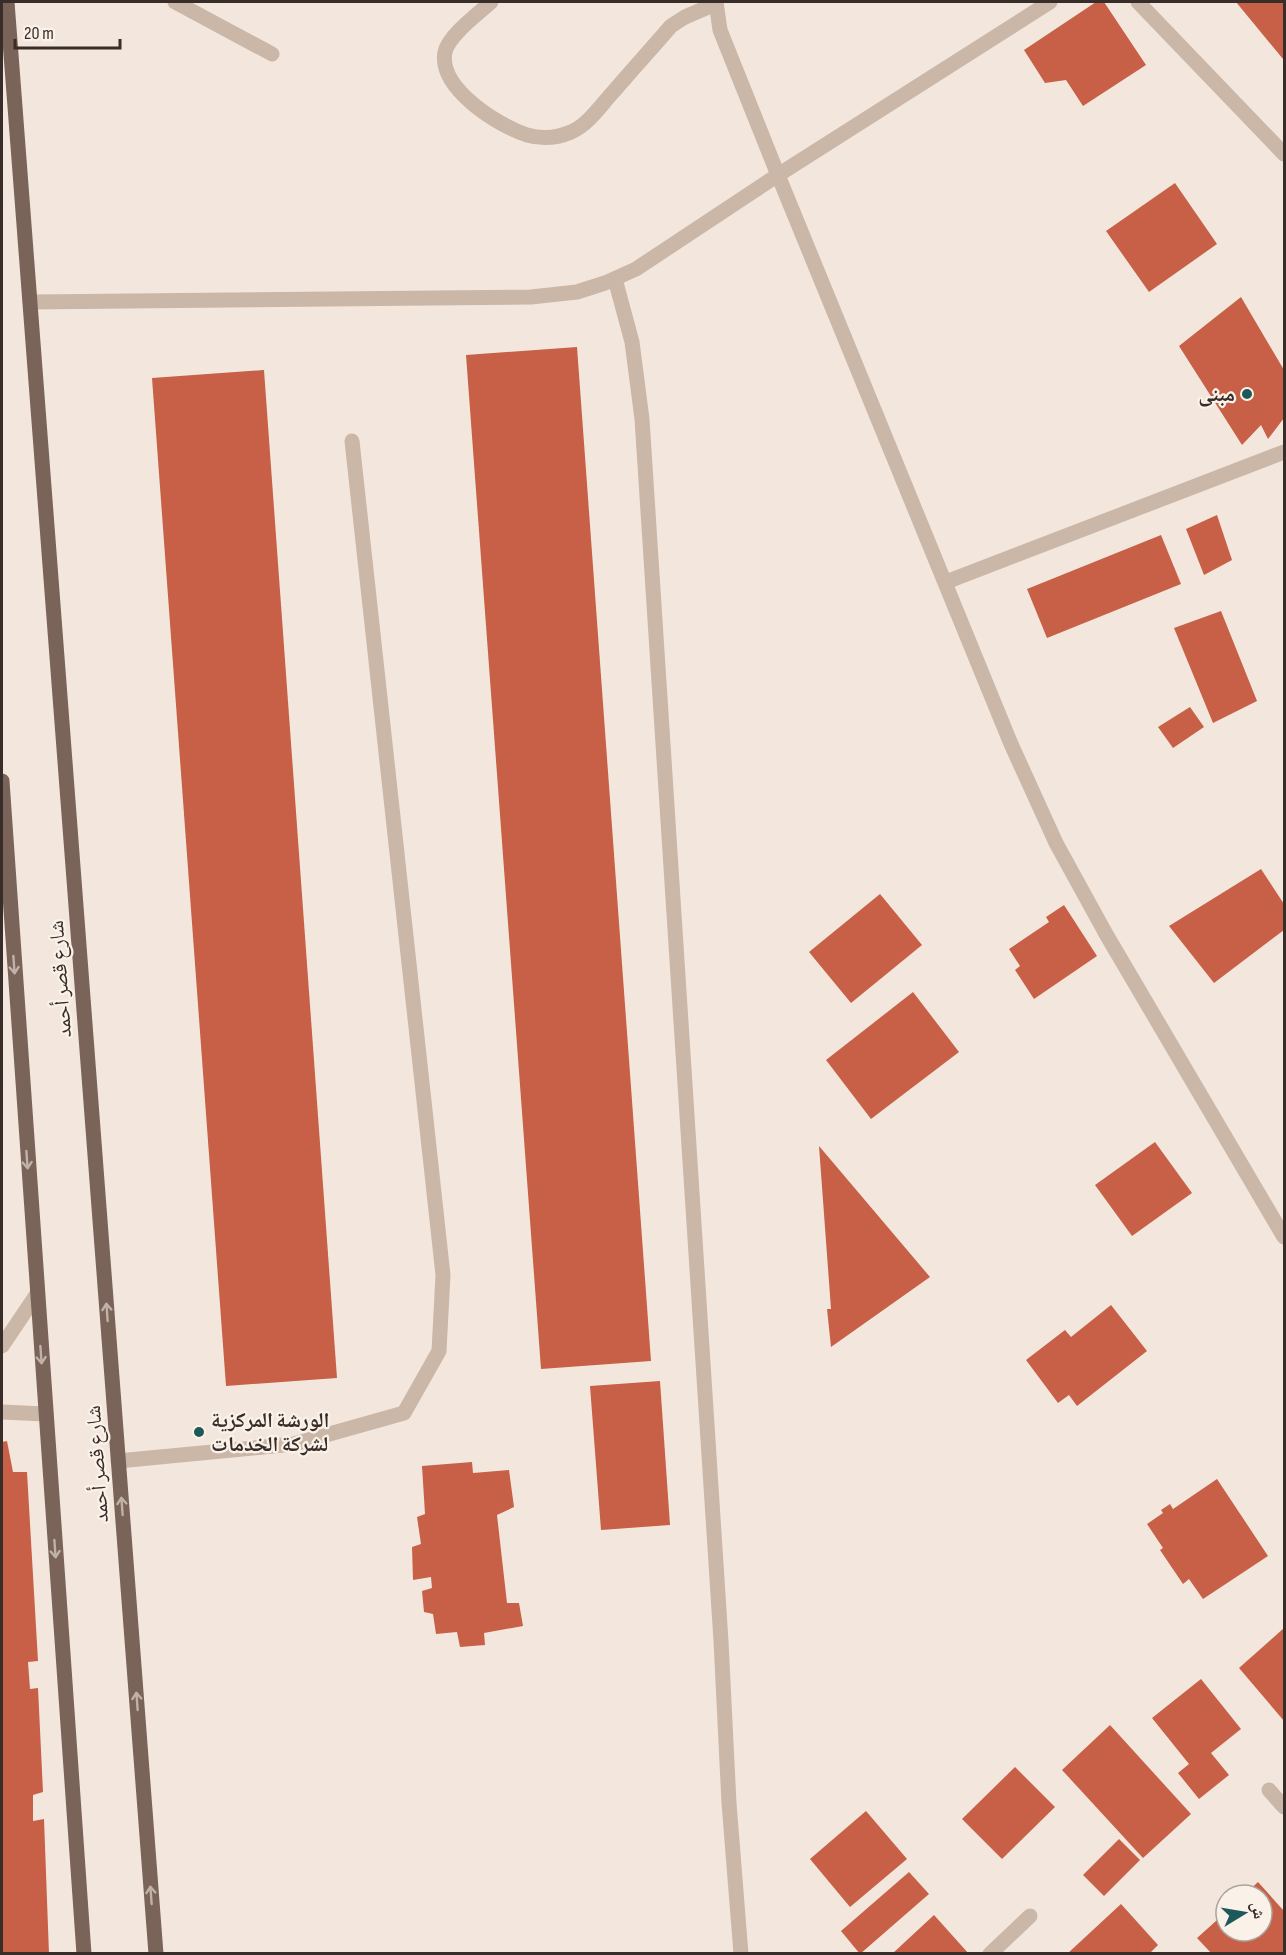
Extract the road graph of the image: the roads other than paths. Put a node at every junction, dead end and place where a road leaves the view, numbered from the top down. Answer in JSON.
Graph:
{"nodes":[{"id":1,"x":7,"y":2,"type":"edge"},
{"id":2,"x":175,"y":2,"type":"edge"},
{"id":3,"x":491,"y":2,"type":"edge"},
{"id":4,"x":1050,"y":2,"type":"edge"},
{"id":5,"x":1138,"y":2,"type":"edge"},
{"id":6,"x":716,"y":3,"type":"edge"},
{"id":7,"x":272,"y":54,"type":"dead end"},
{"id":8,"x":1284,"y":154,"type":"edge"},
{"id":9,"x":777,"y":175,"type":"junction"},
{"id":10,"x":615,"y":279,"type":"junction"},
{"id":11,"x":30,"y":302,"type":"junction"},
{"id":12,"x":352,"y":441,"type":"dead end"},
{"id":13,"x":1284,"y":452,"type":"edge"},
{"id":14,"x":946,"y":582,"type":"junction"},
{"id":15,"x":2,"y":781,"type":"edge"},
{"id":16,"x":1284,"y":1237,"type":"edge"},
{"id":17,"x":37,"y":1294,"type":"junction"},
{"id":18,"x":2,"y":1346,"type":"edge"},
{"id":19,"x":2,"y":1412,"type":"edge"},
{"id":20,"x":45,"y":1414,"type":"junction"},
{"id":21,"x":118,"y":1461,"type":"junction"},
{"id":22,"x":1269,"y":1790,"type":"dead end"},
{"id":23,"x":1284,"y":1807,"type":"edge"},
{"id":24,"x":1030,"y":1916,"type":"dead end"},
{"id":25,"x":84,"y":1953,"type":"edge"},
{"id":26,"x":156,"y":1953,"type":"edge"},
{"id":27,"x":741,"y":1953,"type":"edge"},
{"id":28,"x":990,"y":1953,"type":"edge"}],
"edges":[{"from":1,"to":11,"type":"main road","name":"شارع قصر أحمد"},
{"from":2,"to":7,"type":"street"},
{"from":3,"to":6,"type":"street"},
{"from":4,"to":9,"type":"street"},
{"from":5,"to":8,"type":"street"},
{"from":6,"to":9,"type":"street"},
{"from":9,"to":10,"type":"street"},
{"from":9,"to":14,"type":"street"},
{"from":10,"to":11,"type":"street"},
{"from":10,"to":27,"type":"street"},
{"from":21,"to":11,"type":"main road","name":"شارع قصر أحمد","one_way":true},
{"from":12,"to":21,"type":"street"},
{"from":13,"to":14,"type":"street"},
{"from":14,"to":16,"type":"street"},
{"from":15,"to":17,"type":"main road","one_way":true},
{"from":17,"to":18,"type":"street"},
{"from":17,"to":20,"type":"main road","one_way":true},
{"from":19,"to":20,"type":"street"},
{"from":20,"to":25,"type":"main road","one_way":true},
{"from":26,"to":21,"type":"main road","name":"شارع قصر أحمد","one_way":true},
{"from":22,"to":23,"type":"street"},
{"from":24,"to":28,"type":"street"}]}
